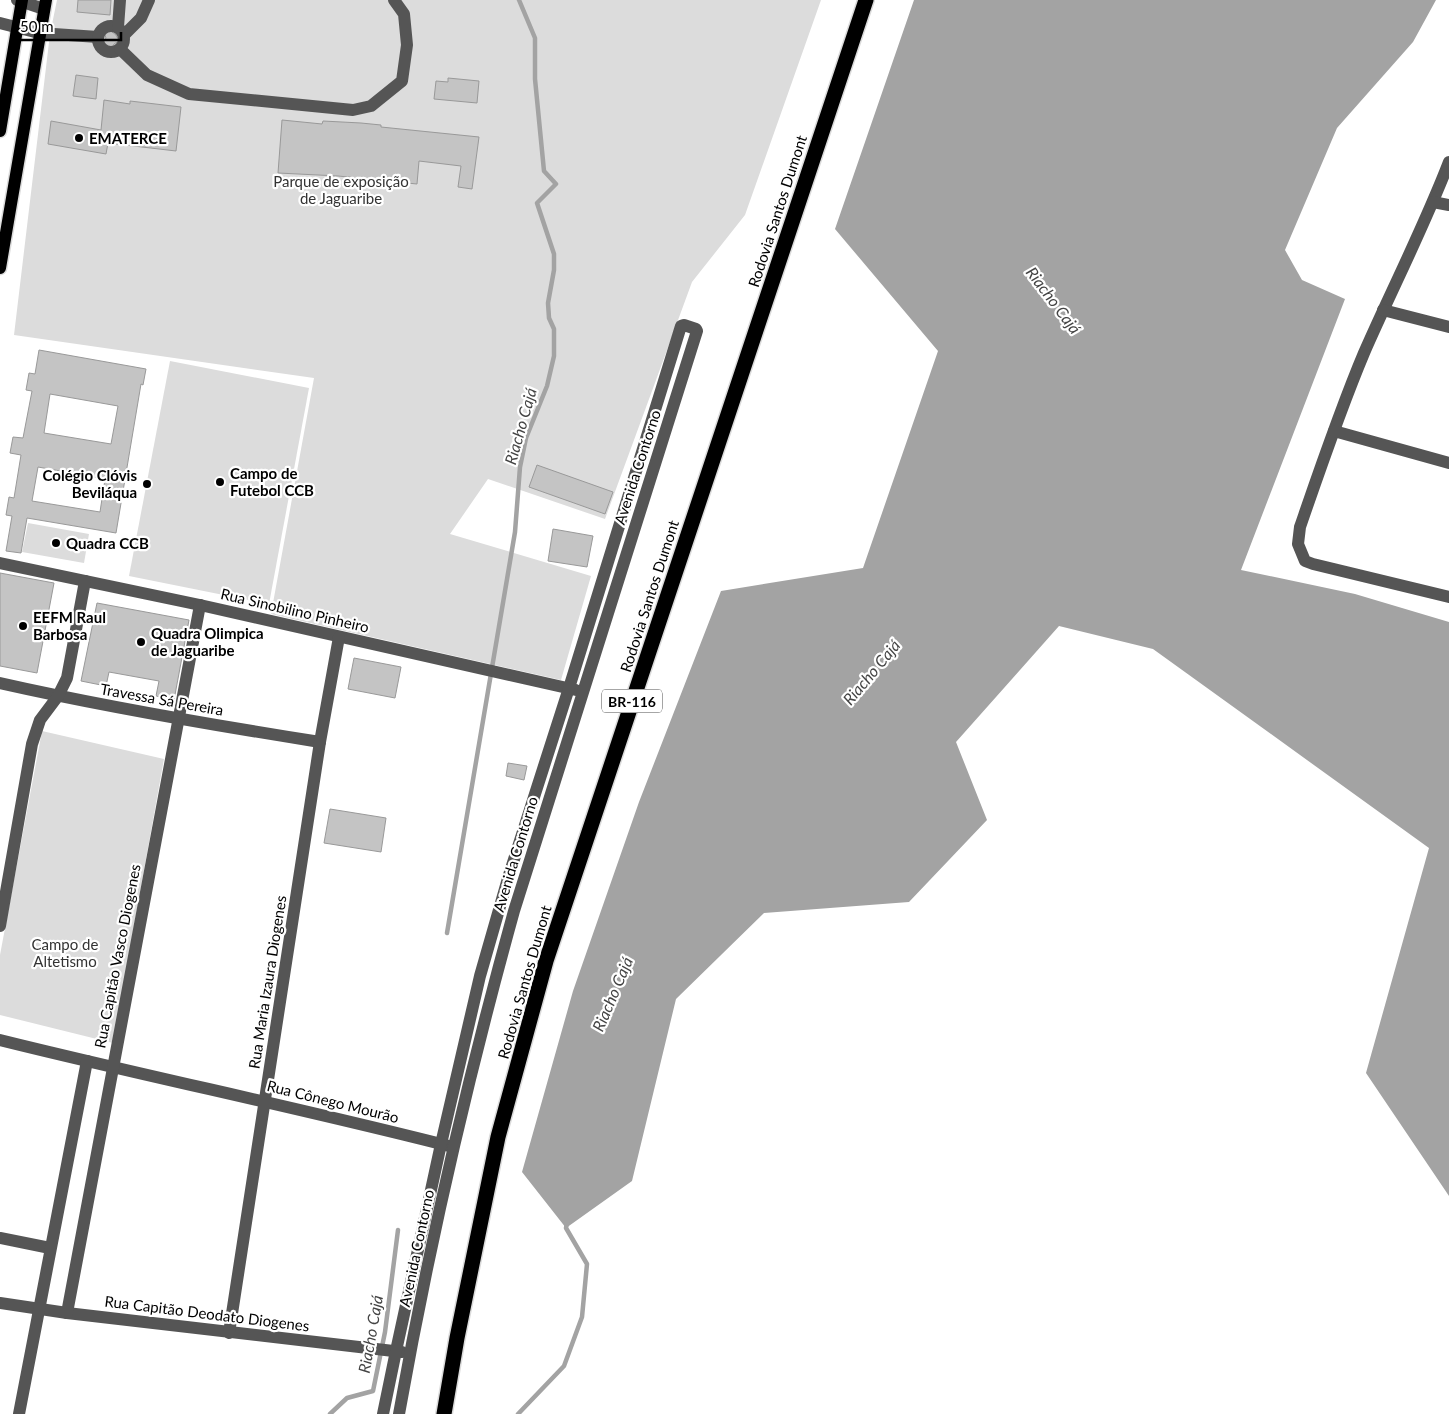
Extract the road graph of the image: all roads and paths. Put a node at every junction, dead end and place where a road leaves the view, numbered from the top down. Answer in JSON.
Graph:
{"nodes":[{"id":1,"x":21,"y":0,"type":"edge"},
{"id":2,"x":120,"y":0,"type":"edge"},
{"id":3,"x":150,"y":0,"type":"edge"},
{"id":4,"x":394,"y":0,"type":"edge"},
{"id":5,"x":866,"y":0,"type":"edge"},
{"id":6,"x":45,"y":4,"type":"edge"},
{"id":7,"x":0,"y":23,"type":"edge"},
{"id":8,"x":17,"y":28,"type":"junction"},
{"id":9,"x":121,"y":31,"type":"junction"},
{"id":10,"x":40,"y":33,"type":"junction"},
{"id":11,"x":98,"y":37,"type":"junction"},
{"id":12,"x":120,"y":49,"type":"junction"},
{"id":13,"x":0,"y":131,"type":"edge"},
{"id":14,"x":1449,"y":162,"type":"edge"},
{"id":15,"x":1433,"y":202,"type":"junction"},
{"id":16,"x":1449,"y":205,"type":"edge"},
{"id":17,"x":0,"y":268,"type":"edge"},
{"id":18,"x":1383,"y":310,"type":"junction"},
{"id":19,"x":1449,"y":327,"type":"edge"},
{"id":20,"x":1334,"y":431,"type":"junction"},
{"id":21,"x":1449,"y":463,"type":"edge"},
{"id":22,"x":627,"y":502,"type":"junction"},
{"id":23,"x":641,"y":507,"type":"junction"},
{"id":24,"x":0,"y":563,"type":"edge"},
{"id":25,"x":85,"y":581,"type":"junction"},
{"id":26,"x":1449,"y":597,"type":"edge"},
{"id":27,"x":200,"y":605,"type":"junction"},
{"id":28,"x":339,"y":637,"type":"junction"},
{"id":29,"x":0,"y":683,"type":"edge"},
{"id":30,"x":569,"y":688,"type":"junction"},
{"id":31,"x":583,"y":692,"type":"junction"},
{"id":32,"x":58,"y":696,"type":"junction"},
{"id":33,"x":178,"y":719,"type":"junction"},
{"id":34,"x":320,"y":742,"type":"junction"},
{"id":35,"x":0,"y":926,"type":"edge"},
{"id":36,"x":0,"y":1040,"type":"edge"},
{"id":37,"x":87,"y":1061,"type":"junction"},
{"id":38,"x":112,"y":1068,"type":"junction"},
{"id":39,"x":265,"y":1101,"type":"junction"},
{"id":40,"x":441,"y":1144,"type":"junction"},
{"id":41,"x":454,"y":1148,"type":"junction"},
{"id":42,"x":0,"y":1238,"type":"edge"},
{"id":43,"x":50,"y":1248,"type":"junction"},
{"id":44,"x":0,"y":1303,"type":"edge"},
{"id":45,"x":38,"y":1310,"type":"junction"},
{"id":46,"x":66,"y":1314,"type":"junction"},
{"id":47,"x":230,"y":1332,"type":"junction"},
{"id":48,"x":396,"y":1351,"type":"junction"},
{"id":49,"x":410,"y":1353,"type":"junction"},
{"id":50,"x":19,"y":1414,"type":"edge"},
{"id":51,"x":384,"y":1414,"type":"edge"},
{"id":52,"x":399,"y":1414,"type":"edge"},
{"id":53,"x":444,"y":1414,"type":"edge"}],
"edges":[{"from":1,"to":6,"type":"street"},
{"from":1,"to":8,"type":"main road"},
{"from":2,"to":9,"type":"street"},
{"from":3,"to":9,"type":"street"},
{"from":4,"to":12,"type":"street"},
{"from":5,"to":53,"type":"highway","name":"Rodovia Santos Dumont","number":"BR-116"},
{"from":6,"to":10,"type":"main road"},
{"from":7,"to":8,"type":"street"},
{"from":8,"to":10,"type":"street"},
{"from":8,"to":13,"type":"main road"},
{"from":9,"to":11,"type":"street"},
{"from":9,"to":12,"type":"street"},
{"from":10,"to":11,"type":"street"},
{"from":10,"to":17,"type":"main road"},
{"from":11,"to":12,"type":"street"},
{"from":14,"to":15,"type":"street"},
{"from":15,"to":16,"type":"street"},
{"from":15,"to":18,"type":"street"},
{"from":18,"to":19,"type":"street"},
{"from":18,"to":20,"type":"street"},
{"from":20,"to":21,"type":"street"},
{"from":20,"to":26,"type":"street"},
{"from":22,"to":23,"type":"street"},
{"from":22,"to":23,"type":"street","name":"Avenida Contorno"},
{"from":22,"to":30,"type":"street"},
{"from":23,"to":31,"type":"street","name":"Avenida Contorno"},
{"from":24,"to":25,"type":"street","name":"Rua Sinobilino Pinheiro"},
{"from":25,"to":27,"type":"street","name":"Rua Sinobilino Pinheiro"},
{"from":25,"to":32,"type":"street"},
{"from":27,"to":28,"type":"street","name":"Rua Sinobilino Pinheiro"},
{"from":27,"to":33,"type":"street","name":"Rua Capitão Vasco Diogenes"},
{"from":28,"to":30,"type":"street","name":"Rua Sinobilino Pinheiro"},
{"from":28,"to":34,"type":"street","name":"Rua Maria Izaura Diogenes"},
{"from":29,"to":32,"type":"street","name":"Travessa Sá Pereira"},
{"from":30,"to":31,"type":"street","name":"Rua Sinobilino Pinheiro"},
{"from":30,"to":40,"type":"street"},
{"from":31,"to":41,"type":"street","name":"Avenida Contorno"},
{"from":32,"to":33,"type":"street","name":"Travessa Sá Pereira"},
{"from":32,"to":35,"type":"street"},
{"from":33,"to":34,"type":"street","name":"Travessa Sá Pereira"},
{"from":33,"to":38,"type":"street","name":"Rua Capitão Vasco Diogenes"},
{"from":34,"to":39,"type":"street","name":"Rua Maria Izaura Diogenes"},
{"from":36,"to":37,"type":"street","name":"Rua Cônego Mourão"},
{"from":37,"to":38,"type":"street","name":"Rua Cônego Mourão"},
{"from":37,"to":43,"type":"street","name":"Rua Capitão Vasco Diogenes"},
{"from":38,"to":39,"type":"street","name":"Rua Cônego Mourão"},
{"from":38,"to":46,"type":"street","name":"Rua Capitão Vasco Diogenes"},
{"from":39,"to":40,"type":"street","name":"Rua Cônego Mourão"},
{"from":39,"to":47,"type":"street","name":"Rua Maria Izaura Diogenes"},
{"from":40,"to":41,"type":"street","name":"Rua Cônego Mourão"},
{"from":40,"to":48,"type":"street"},
{"from":41,"to":49,"type":"street","name":"Avenida Contorno"},
{"from":42,"to":43,"type":"street"},
{"from":43,"to":45,"type":"street","name":"Rua Capitão Vasco Diogenes"},
{"from":44,"to":45,"type":"street","name":"Rua Capitão Deodato Diogenes"},
{"from":45,"to":46,"type":"street","name":"Rua Capitão Deodato Diogenes"},
{"from":45,"to":50,"type":"street","name":"Rua Capitão Vasco Diogenes"},
{"from":46,"to":47,"type":"street","name":"Rua Capitão Deodato Diogenes"},
{"from":47,"to":48,"type":"street","name":"Rua Capitão Deodato Diogenes"},
{"from":48,"to":49,"type":"street","name":"Rua Capitão Deodato Diogenes"},
{"from":48,"to":51,"type":"street"},
{"from":49,"to":52,"type":"street","name":"Avenida Contorno"}]}
